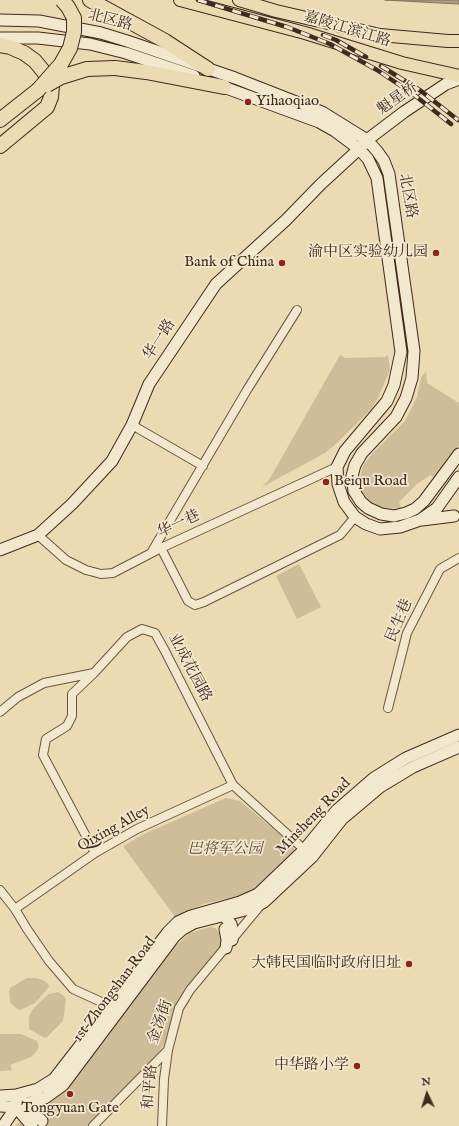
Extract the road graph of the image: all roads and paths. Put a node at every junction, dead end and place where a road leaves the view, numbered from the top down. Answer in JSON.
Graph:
{"nodes":[{"id":1,"x":62,"y":0,"type":"edge"},
{"id":2,"x":90,"y":0,"type":"edge"},
{"id":3,"x":180,"y":0,"type":"edge"},
{"id":4,"x":239,"y":0,"type":"edge"},
{"id":5,"x":0,"y":20,"type":"edge"},
{"id":6,"x":79,"y":28,"type":"junction"},
{"id":7,"x":0,"y":38,"type":"edge"},
{"id":8,"x":57,"y":40,"type":"junction"},
{"id":9,"x":453,"y":41,"type":"edge"},
{"id":10,"x":0,"y":45,"type":"edge"},
{"id":11,"x":208,"y":69,"type":"junction"},
{"id":12,"x":459,"y":76,"type":"edge"},
{"id":13,"x":459,"y":79,"type":"edge"},
{"id":14,"x":224,"y":87,"type":"junction"},
{"id":15,"x":38,"y":90,"type":"junction"},
{"id":16,"x":0,"y":120,"type":"edge"},
{"id":17,"x":367,"y":140,"type":"junction"},
{"id":18,"x":0,"y":146,"type":"edge"},
{"id":19,"x":359,"y":149,"type":"junction"},
{"id":20,"x":297,"y":310,"type":"dead end"},
{"id":21,"x":132,"y":425,"type":"junction"},
{"id":22,"x":459,"y":454,"type":"edge"},
{"id":23,"x":203,"y":466,"type":"junction"},
{"id":24,"x":336,"y":467,"type":"junction"},
{"id":25,"x":459,"y":477,"type":"edge"},
{"id":26,"x":424,"y":501,"type":"junction"},
{"id":27,"x":437,"y":508,"type":"junction"},
{"id":28,"x":454,"y":516,"type":"dead end"},
{"id":29,"x":355,"y":517,"type":"junction"},
{"id":30,"x":420,"y":520,"type":"junction"},
{"id":31,"x":38,"y":536,"type":"junction"},
{"id":32,"x":162,"y":548,"type":"junction"},
{"id":33,"x":0,"y":550,"type":"edge"},
{"id":34,"x":150,"y":554,"type":"junction"},
{"id":35,"x":459,"y":558,"type":"edge"},
{"id":36,"x":94,"y":673,"type":"junction"},
{"id":37,"x":388,"y":708,"type":"dead end"},
{"id":38,"x":0,"y":712,"type":"edge"},
{"id":39,"x":459,"y":735,"type":"edge"},
{"id":40,"x":459,"y":747,"type":"edge"},
{"id":41,"x":233,"y":785,"type":"junction"},
{"id":42,"x":95,"y":853,"type":"junction"},
{"id":43,"x":308,"y":853,"type":"junction"},
{"id":44,"x":0,"y":890,"type":"edge"},
{"id":45,"x":261,"y":898,"type":"junction"},
{"id":46,"x":15,"y":908,"type":"junction"},
{"id":47,"x":206,"y":916,"type":"junction"},
{"id":48,"x":224,"y":916,"type":"junction"},
{"id":49,"x":229,"y":944,"type":"junction"},
{"id":50,"x":110,"y":1006,"type":"junction"},
{"id":51,"x":168,"y":1050,"type":"junction"},
{"id":52,"x":16,"y":1095,"type":"junction"},
{"id":53,"x":0,"y":1096,"type":"edge"},
{"id":54,"x":0,"y":1106,"type":"edge"},
{"id":55,"x":21,"y":1106,"type":"junction"},
{"id":56,"x":37,"y":1124,"type":"edge"},
{"id":57,"x":3,"y":1126,"type":"edge"},
{"id":58,"x":93,"y":1126,"type":"edge"},
{"id":59,"x":162,"y":1126,"type":"edge"}],
"edges":[{"from":1,"to":15,"type":"highway","bridge":true},
{"from":2,"to":11,"type":"highway"},
{"from":3,"to":12,"type":"main road","name":"嘉陵江滨江路"},
{"from":4,"to":9,"type":"main road","name":"嘉陵江滨江路"},
{"from":5,"to":6,"type":"main road","name":"北区路"},
{"from":6,"to":8,"type":"main road"},
{"from":6,"to":11,"type":"main road","name":"北区路"},
{"from":7,"to":8,"type":"main road","name":"北区路"},
{"from":8,"to":14,"type":"main road","name":"北区路"},
{"from":10,"to":18,"type":"highway"},
{"from":11,"to":17,"type":"main road","name":"北区路"},
{"from":13,"to":17,"type":"main road","name":"魁星桥"},
{"from":14,"to":15,"type":"highway","bridge":true},
{"from":14,"to":19,"type":"main road","name":"北区路"},
{"from":15,"to":16,"type":"highway"},
{"from":17,"to":19,"type":"main road","name":"魁星桥"},
{"from":17,"to":26,"type":"main road","name":"北区路"},
{"from":19,"to":21,"type":"main road","name":"华一路"},
{"from":19,"to":24,"type":"main road","name":"北区路"},
{"from":20,"to":23,"type":"street"},
{"from":21,"to":23,"type":"street"},
{"from":21,"to":31,"type":"main road","name":"华一路"},
{"from":22,"to":26,"type":"main road","name":"北区路"},
{"from":23,"to":34,"type":"street"},
{"from":24,"to":29,"type":"main road"},
{"from":24,"to":32,"type":"street","name":"华一巷"},
{"from":25,"to":27,"type":"main road"},
{"from":26,"to":27,"type":"main road"},
{"from":27,"to":30,"type":"main road"},
{"from":28,"to":30,"type":"main road"},
{"from":29,"to":30,"type":"main road"},
{"from":29,"to":32,"type":"street"},
{"from":31,"to":33,"type":"main road","name":"华一路"},
{"from":31,"to":34,"type":"street","name":"华一巷"},
{"from":32,"to":34,"type":"street","name":"华一巷"},
{"from":35,"to":37,"type":"street","name":"民生巷"},
{"from":36,"to":38,"type":"street"},
{"from":36,"to":41,"type":"street","name":"业成花园路"},
{"from":36,"to":42,"type":"street"},
{"from":39,"to":43,"type":"main road","name":"Minsheng Road"},
{"from":40,"to":43,"type":"main road","name":"Minsheng Road"},
{"from":41,"to":42,"type":"street","name":"Qixing Alley"},
{"from":41,"to":43,"type":"street","name":"业成花园路"},
{"from":42,"to":46,"type":"street","name":"Qixing Alley"},
{"from":43,"to":45,"type":"main road","name":"Minsheng Road"},
{"from":44,"to":46,"type":"street"},
{"from":45,"to":47,"type":"main road","name":"1st Zhongshan Road"},
{"from":45,"to":48,"type":"main road"},
{"from":45,"to":49,"type":"street","name":"金汤街"},
{"from":46,"to":50,"type":"street"},
{"from":47,"to":48,"type":"main road"},
{"from":47,"to":49,"type":"main road"},
{"from":47,"to":50,"type":"main road","name":"1st Zhongshan Road"},
{"from":47,"to":55,"type":"main road","name":"1st Zhongshan Road"},
{"from":48,"to":49,"type":"main road"},
{"from":49,"to":51,"type":"street","name":"金汤街"},
{"from":50,"to":52,"type":"main road","name":"1st Zhongshan Road"},
{"from":51,"to":58,"type":"street","name":"金汤街"},
{"from":51,"to":59,"type":"street","name":"和平路"},
{"from":52,"to":53,"type":"main road","name":"1st Zhongshan Road"},
{"from":52,"to":55,"type":"main road"},
{"from":54,"to":55,"type":"main road","name":"1st Zhongshan Road"},
{"from":55,"to":56,"type":"main road"},
{"from":55,"to":57,"type":"main road"}]}
